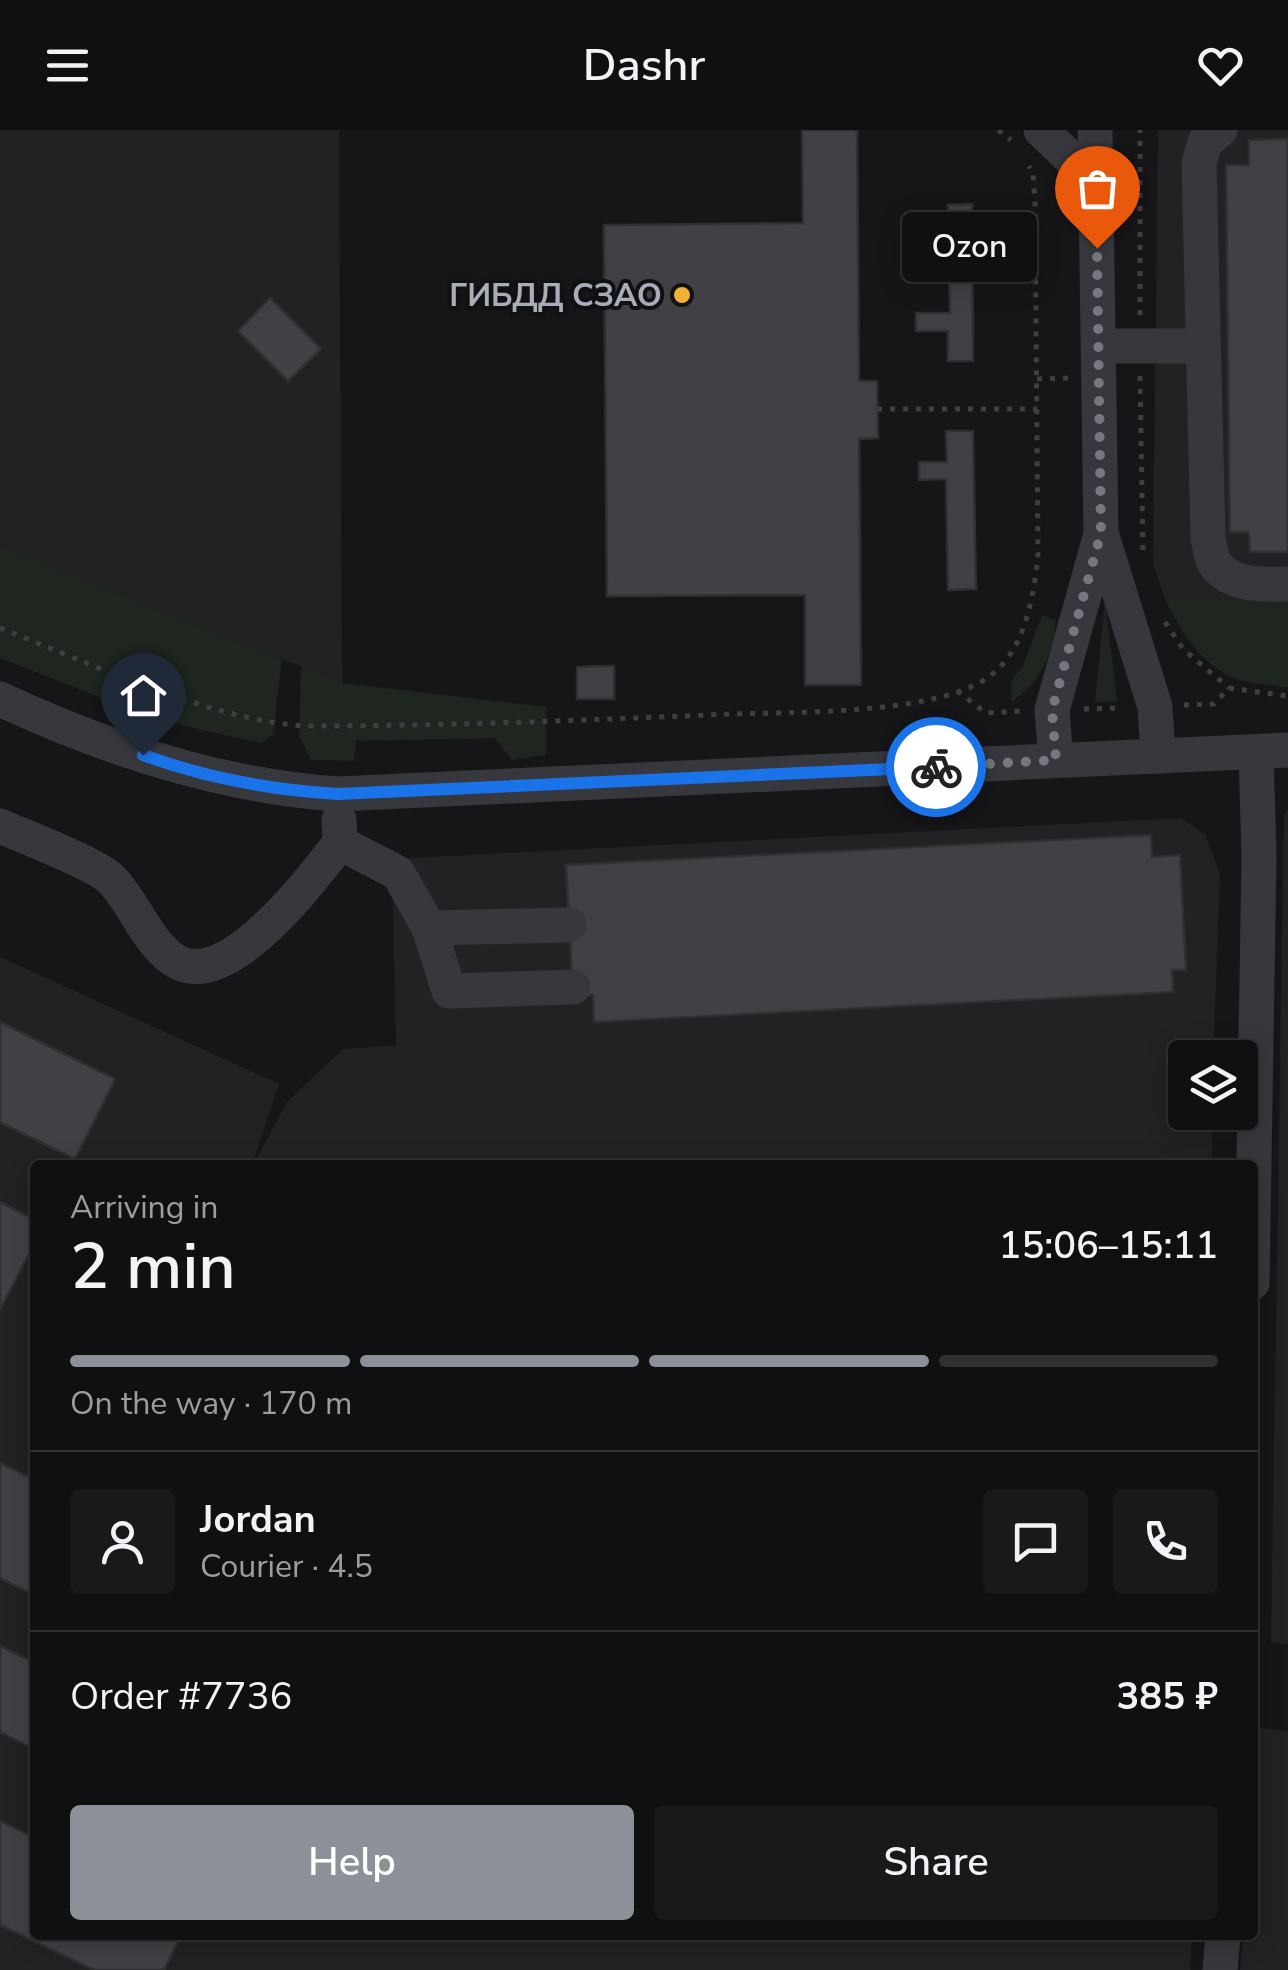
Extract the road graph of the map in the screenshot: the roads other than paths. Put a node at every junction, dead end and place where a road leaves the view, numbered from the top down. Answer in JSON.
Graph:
{"nodes":[{"id":1,"x":1095,"y":130,"type":"edge"},
{"id":2,"x":1220,"y":130,"type":"edge"},
{"id":3,"x":1025,"y":142,"type":"edge"},
{"id":4,"x":1096,"y":182,"type":"junction"},
{"id":5,"x":1099,"y":346,"type":"junction"},
{"id":6,"x":1203,"y":346,"type":"junction"},
{"id":7,"x":1101,"y":533,"type":"junction"},
{"id":8,"x":1288,"y":584,"type":"edge"},
{"id":9,"x":0,"y":699,"type":"edge"},
{"id":10,"x":1272,"y":751,"type":"edge"},
{"id":11,"x":1158,"y":756,"type":"junction"},
{"id":12,"x":1056,"y":760,"type":"junction"},
{"id":13,"x":338,"y":794,"type":"junction"},
{"id":14,"x":0,"y":826,"type":"edge"},
{"id":15,"x":340,"y":843,"type":"junction"},
{"id":16,"x":569,"y":924,"type":"dead end"},
{"id":17,"x":429,"y":928,"type":"junction"},
{"id":18,"x":572,"y":987,"type":"dead end"},
{"id":19,"x":1254,"y":1160,"type":"edge"},
{"id":20,"x":1223,"y":1940,"type":"edge"},
{"id":21,"x":1220,"y":1970,"type":"edge"}],
"edges":[{"from":1,"to":4,"type":"street"},
{"from":2,"to":6,"type":"street"},
{"from":3,"to":4,"type":"street"},
{"from":4,"to":5,"type":"street"},
{"from":5,"to":6,"type":"street"},
{"from":5,"to":7,"type":"street"},
{"from":6,"to":8,"type":"street"},
{"from":7,"to":11,"type":"street"},
{"from":7,"to":12,"type":"street"},
{"from":9,"to":13,"type":"street"},
{"from":10,"to":11,"type":"street"},
{"from":10,"to":19,"type":"street"},
{"from":11,"to":12,"type":"street"},
{"from":12,"to":13,"type":"street"},
{"from":13,"to":15,"type":"street"},
{"from":14,"to":15,"type":"street"},
{"from":15,"to":17,"type":"street"},
{"from":16,"to":17,"type":"street"},
{"from":17,"to":18,"type":"street"},
{"from":20,"to":21,"type":"street"}]}
